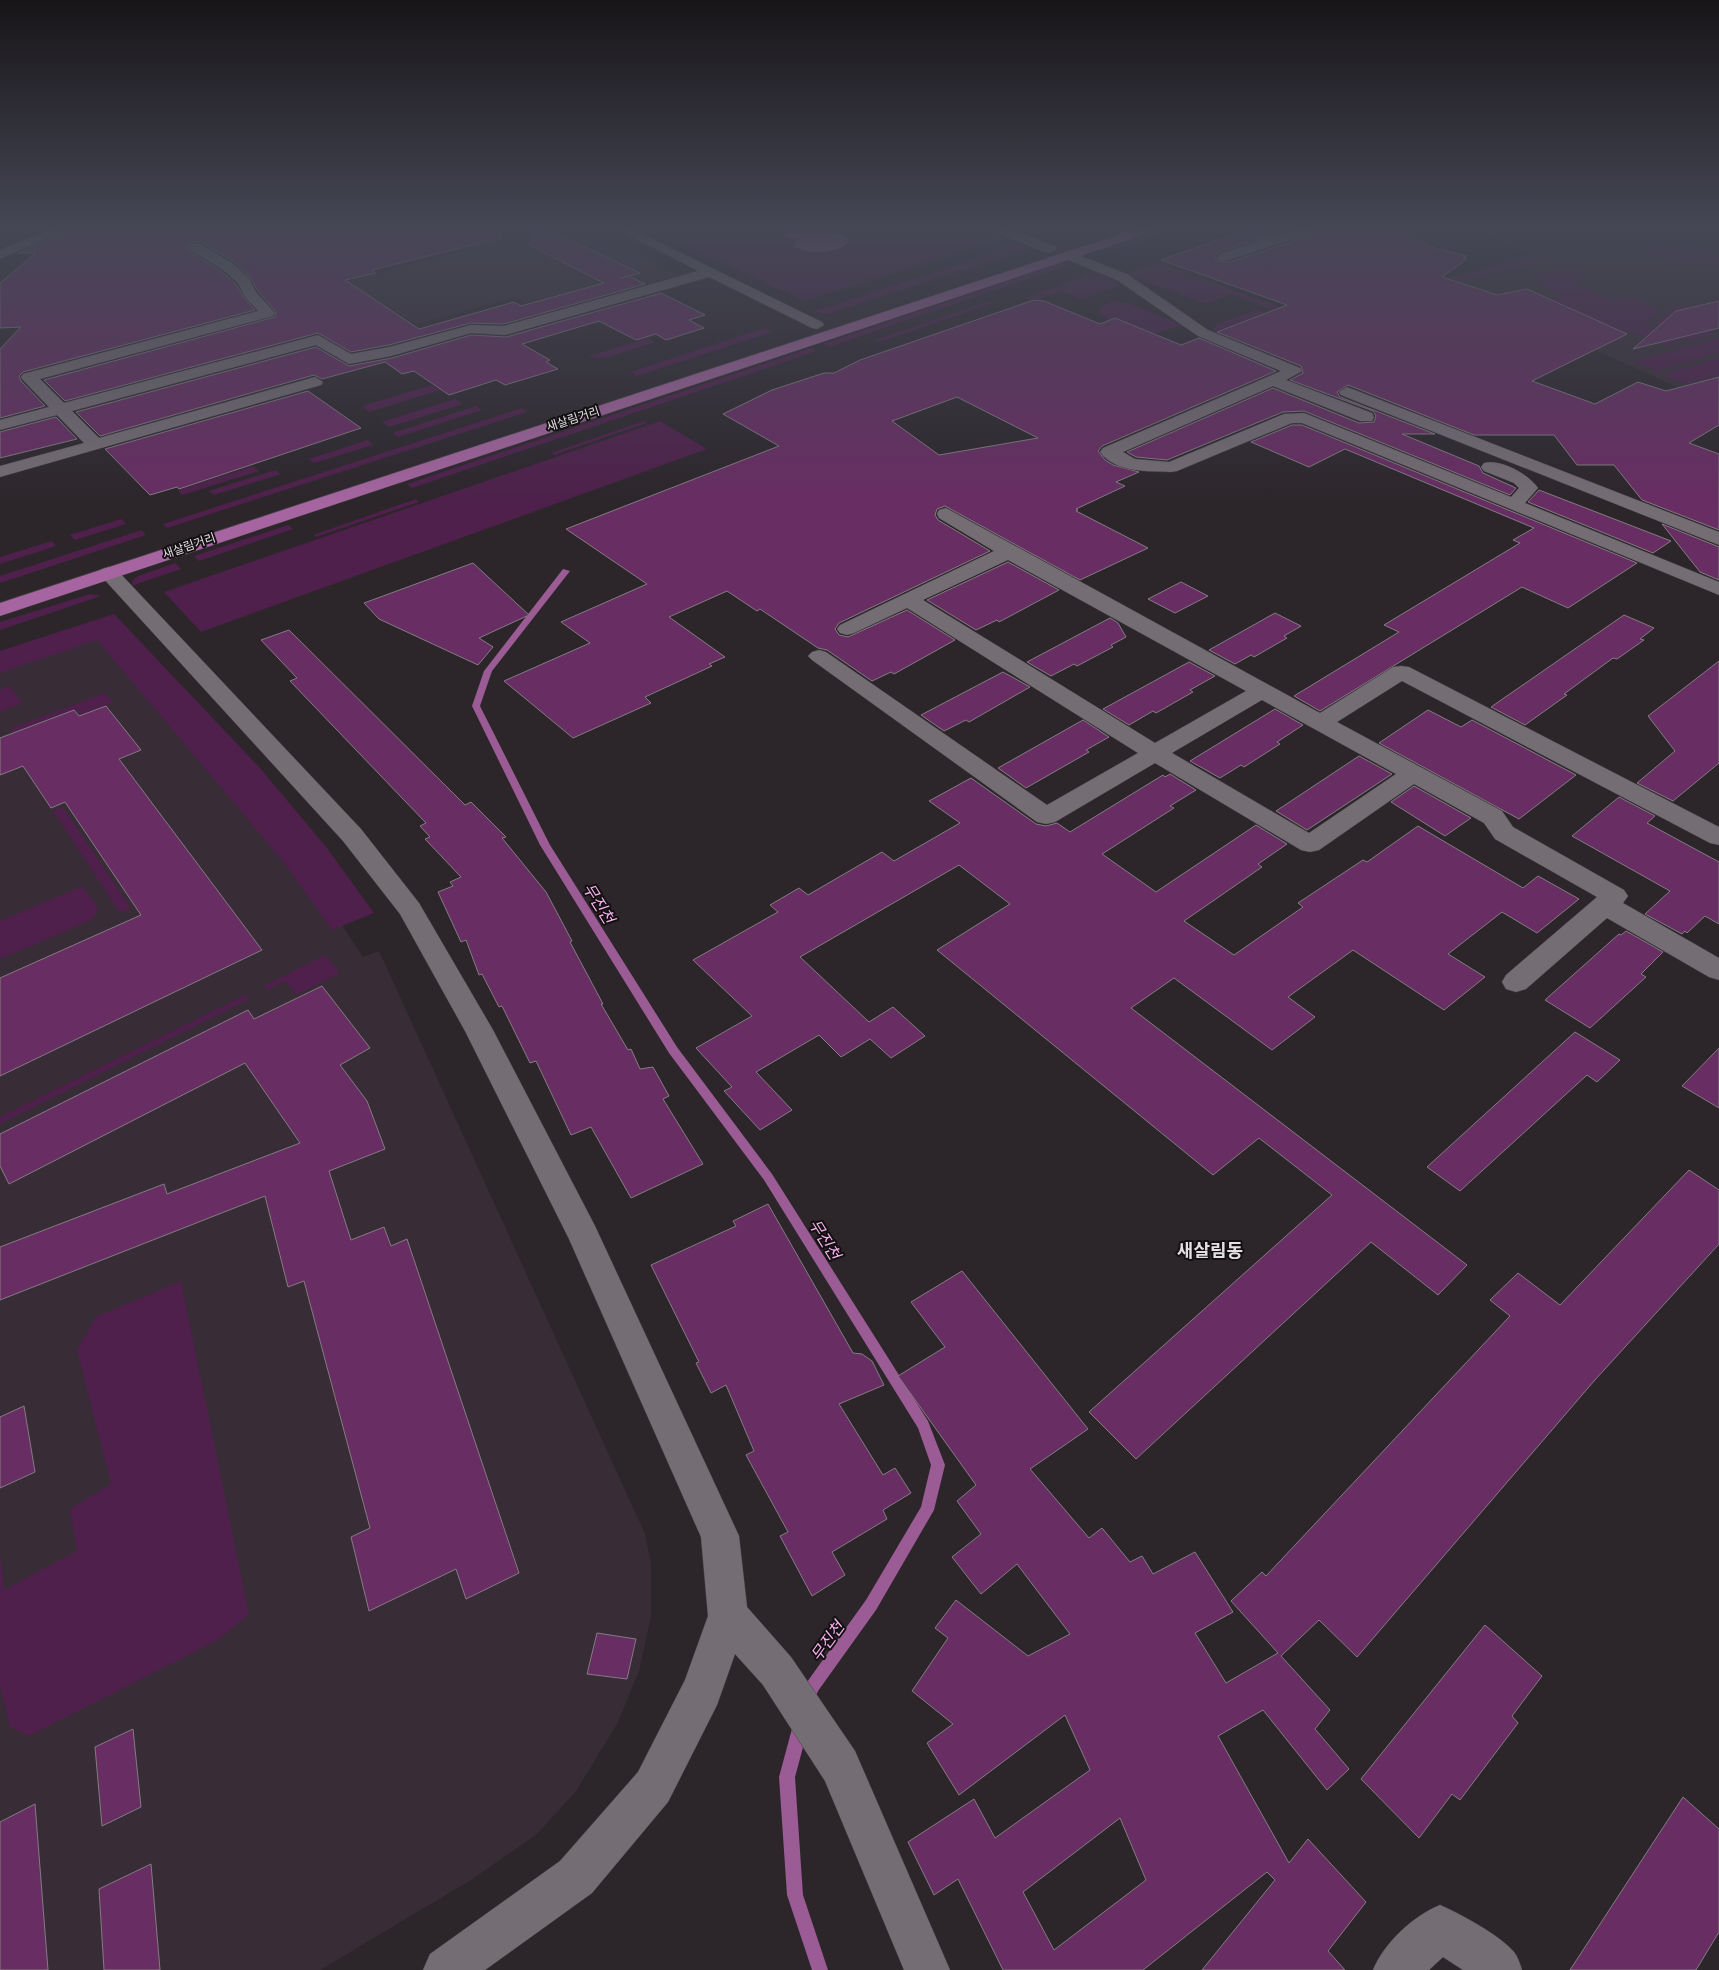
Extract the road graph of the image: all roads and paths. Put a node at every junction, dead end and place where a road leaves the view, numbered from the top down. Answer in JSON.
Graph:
{"nodes":[{"id":1,"x":238,"y":321,"type":"edge"},
{"id":2,"x":539,"y":321,"type":"edge"},
{"id":3,"x":811,"y":321,"type":"edge"},
{"id":4,"x":827,"y":321,"type":"edge"},
{"id":5,"x":862,"y":321,"type":"edge"},
{"id":6,"x":1186,"y":321,"type":"edge"},
{"id":7,"x":817,"y":324,"type":"junction"},
{"id":8,"x":1272,"y":380,"type":"junction"},
{"id":9,"x":315,"y":382,"type":"dead end"},
{"id":10,"x":1347,"y":392,"type":"dead end"},
{"id":11,"x":60,"y":409,"type":"junction"},
{"id":12,"x":1383,"y":424,"type":"dead end"},
{"id":13,"x":0,"y":425,"type":"edge"},
{"id":14,"x":95,"y":444,"type":"junction"},
{"id":15,"x":1474,"y":460,"type":"dead end"},
{"id":16,"x":0,"y":472,"type":"edge"},
{"id":17,"x":1514,"y":504,"type":"junction"},
{"id":18,"x":946,"y":514,"type":"dead end"},
{"id":19,"x":202,"y":526,"type":"dead end"},
{"id":20,"x":1719,"y":539,"type":"edge"},
{"id":21,"x":1008,"y":552,"type":"junction"},
{"id":22,"x":107,"y":563,"type":"junction"},
{"id":23,"x":1719,"y":589,"type":"edge"},
{"id":24,"x":908,"y":600,"type":"junction"},
{"id":25,"x":0,"y":610,"type":"edge"},
{"id":26,"x":847,"y":629,"type":"dead end"},
{"id":27,"x":819,"y":656,"type":"dead end"},
{"id":28,"x":1262,"y":691,"type":"junction"},
{"id":29,"x":1320,"y":723,"type":"junction"},
{"id":30,"x":1155,"y":753,"type":"junction"},
{"id":31,"x":1413,"y":773,"type":"junction"},
{"id":32,"x":1719,"y":837,"type":"edge"},
{"id":33,"x":1605,"y":905,"type":"junction"},
{"id":34,"x":1719,"y":970,"type":"edge"},
{"id":35,"x":1516,"y":982,"type":"dead end"},
{"id":36,"x":728,"y":1616,"type":"junction"},
{"id":37,"x":446,"y":1970,"type":"edge"},
{"id":38,"x":927,"y":1970,"type":"edge"},
{"id":39,"x":1396,"y":1970,"type":"edge"},
{"id":40,"x":1499,"y":1970,"type":"edge"}],
"edges":[{"from":1,"to":11,"type":"street"},
{"from":2,"to":11,"type":"street"},
{"from":3,"to":7,"type":"street"},
{"from":4,"to":7,"type":"main road","name":"새살림거리"},
{"from":5,"to":22,"type":"main road","name":"새살림거리"},
{"from":6,"to":8,"type":"street"},
{"from":7,"to":19,"type":"main road","name":"새살림거리"},
{"from":8,"to":12,"type":"street"},
{"from":8,"to":17,"type":"street"},
{"from":9,"to":14,"type":"street"},
{"from":10,"to":20,"type":"street"},
{"from":11,"to":13,"type":"street"},
{"from":11,"to":14,"type":"street"},
{"from":14,"to":16,"type":"street"},
{"from":15,"to":17,"type":"street"},
{"from":17,"to":23,"type":"street"},
{"from":18,"to":21,"type":"street"},
{"from":21,"to":24,"type":"street"},
{"from":21,"to":28,"type":"street"},
{"from":22,"to":25,"type":"main road","name":"새살림거리"},
{"from":22,"to":36,"type":"street"},
{"from":24,"to":26,"type":"street"},
{"from":24,"to":30,"type":"street"},
{"from":27,"to":30,"type":"street"},
{"from":28,"to":29,"type":"street"},
{"from":28,"to":30,"type":"street"},
{"from":29,"to":31,"type":"street"},
{"from":29,"to":32,"type":"street"},
{"from":30,"to":31,"type":"street"},
{"from":31,"to":33,"type":"street"},
{"from":33,"to":34,"type":"street"},
{"from":33,"to":35,"type":"street"},
{"from":36,"to":37,"type":"street"},
{"from":36,"to":38,"type":"street"},
{"from":39,"to":40,"type":"street"}]}
